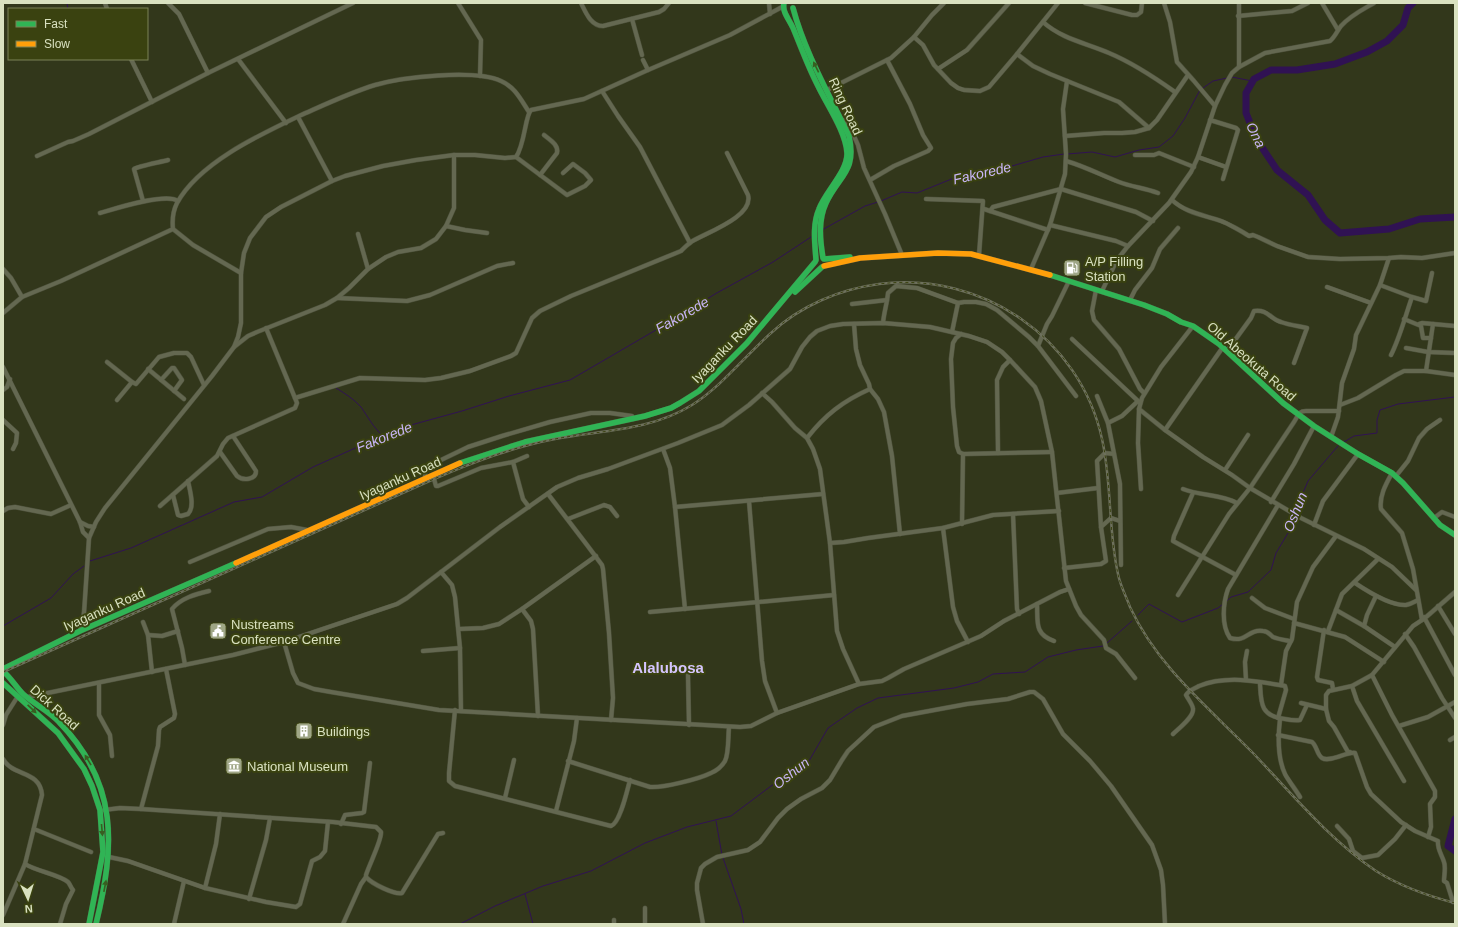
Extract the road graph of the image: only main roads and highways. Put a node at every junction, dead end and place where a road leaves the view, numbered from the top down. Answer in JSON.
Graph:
{"nodes":[{"id":1,"x":792,"y":5,"type":"edge"},
{"id":2,"x":784,"y":7,"type":"edge"},
{"id":3,"x":824,"y":258,"type":"junction"},
{"id":4,"x":860,"y":258,"type":"junction"},
{"id":5,"x":816,"y":261,"type":"junction"},
{"id":6,"x":823,"y":267,"type":"junction"},
{"id":7,"x":786,"y":298,"type":"junction"},
{"id":8,"x":1455,"y":535,"type":"edge"},
{"id":9,"x":3,"y":670,"type":"edge"},
{"id":10,"x":3,"y":683,"type":"edge"},
{"id":11,"x":23,"y":698,"type":"junction"},
{"id":12,"x":88,"y":924,"type":"edge"},
{"id":13,"x":96,"y":924,"type":"edge"}],
"edges":[{"from":1,"to":2,"type":"main road"},
{"from":3,"to":1,"type":"main road","name":"Ring Road","one_way":true},
{"from":2,"to":5,"type":"main road","name":"Ring Road"},
{"from":3,"to":4,"type":"main road","name":"Old Abeokuta Road"},
{"from":3,"to":5,"type":"main road"},
{"from":3,"to":6,"type":"main road"},
{"from":4,"to":6,"type":"main road","name":"Old Abeokuta Road"},
{"from":4,"to":8,"type":"main road","name":"Old Abeokuta Road"},
{"from":5,"to":6,"type":"main road"},
{"from":5,"to":7,"type":"main road","name":"Iyaganku Road"},
{"from":6,"to":7,"type":"main road","name":"Iyaganku Road"},
{"from":7,"to":9,"type":"main road","name":"Iyaganku Road"},
{"from":9,"to":11,"type":"main road","name":"Dick Road"},
{"from":10,"to":11,"type":"main road","name":"Dick Road"},
{"from":11,"to":12,"type":"main road","name":"Dick Road","one_way":true},
{"from":13,"to":11,"type":"main road","name":"Dick Road","one_way":true}]}
